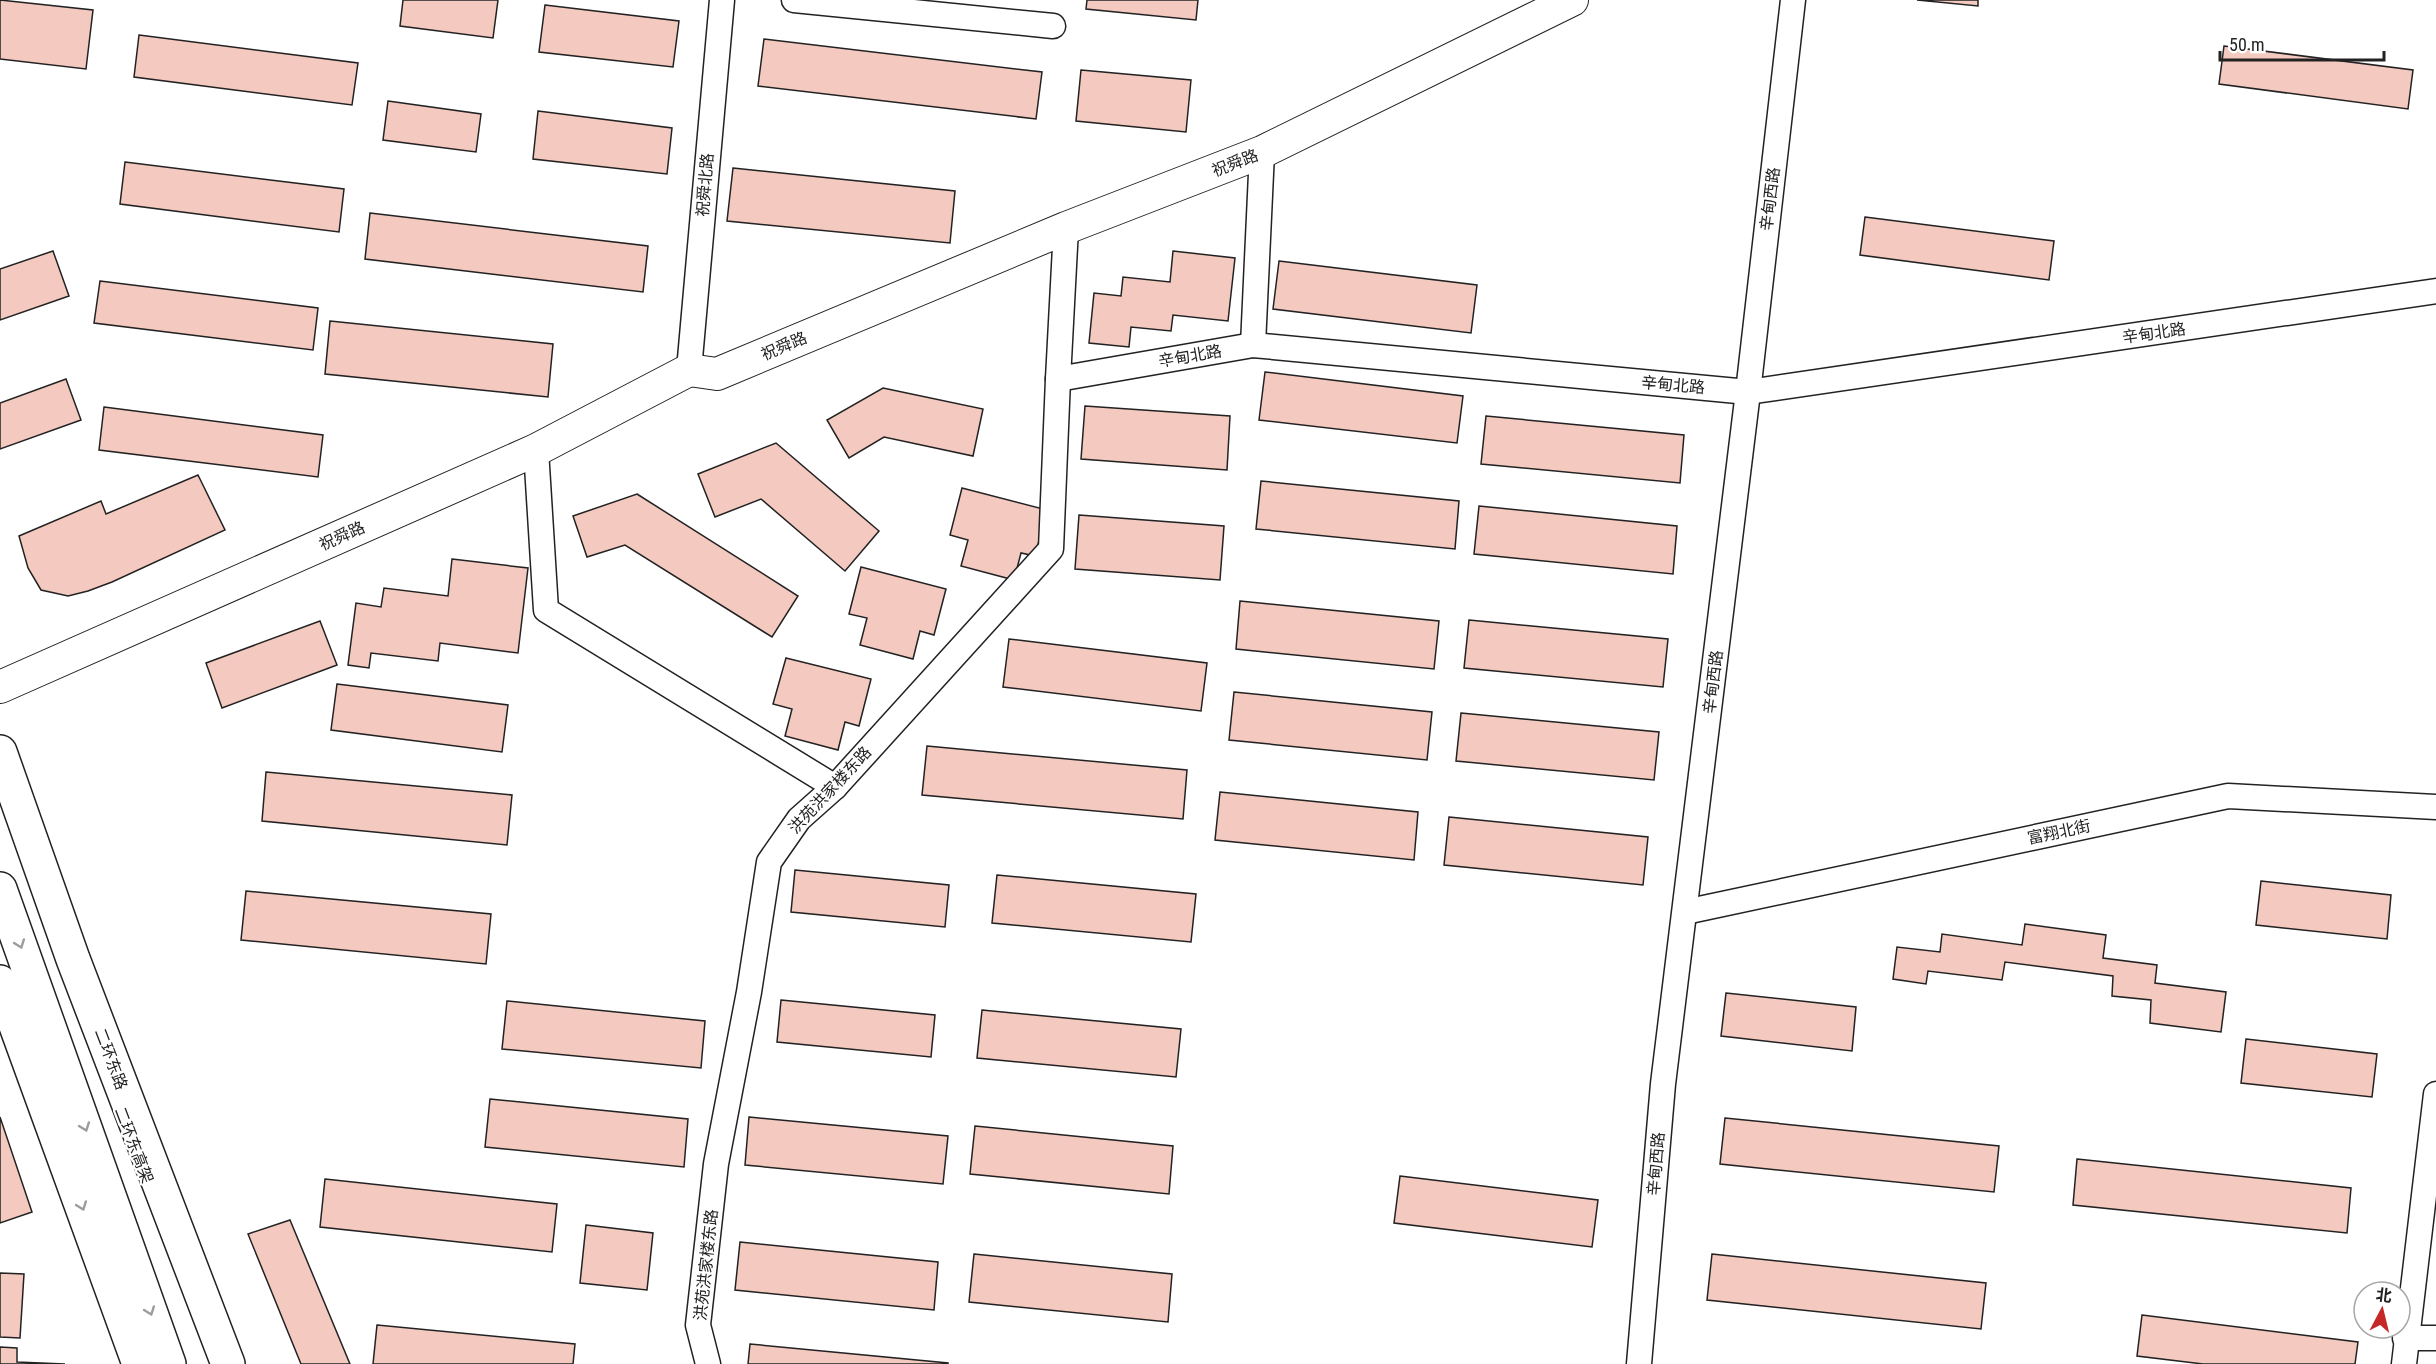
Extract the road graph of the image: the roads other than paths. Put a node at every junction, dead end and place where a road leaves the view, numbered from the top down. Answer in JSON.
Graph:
{"nodes":[{"id":1,"x":722,"y":0,"type":"edge"},
{"id":2,"x":794,"y":0,"type":"edge"},
{"id":3,"x":1572,"y":0,"type":"edge"},
{"id":4,"x":1793,"y":0,"type":"edge"},
{"id":5,"x":878,"y":4,"type":"edge"},
{"id":6,"x":1053,"y":26,"type":"dead end"},
{"id":7,"x":1262,"y":152,"type":"junction"},
{"id":8,"x":1066,"y":228,"type":"junction"},
{"id":9,"x":2436,"y":291,"type":"edge"},
{"id":10,"x":1253,"y":345,"type":"junction"},
{"id":11,"x":689,"y":370,"type":"junction"},
{"id":12,"x":1058,"y":380,"type":"junction"},
{"id":13,"x":1748,"y":392,"type":"junction"},
{"id":14,"x":536,"y":450,"type":"junction"},
{"id":15,"x":0,"y":687,"type":"edge"},
{"id":16,"x":0,"y":752,"type":"edge"},
{"id":17,"x":835,"y":787,"type":"junction"},
{"id":18,"x":0,"y":790,"type":"edge"},
{"id":19,"x":2436,"y":807,"type":"edge"},
{"id":20,"x":0,"y":889,"type":"edge"},
{"id":21,"x":1685,"y":912,"type":"junction"},
{"id":22,"x":0,"y":982,"type":"edge"},
{"id":23,"x":2436,"y":1094,"type":"edge"},
{"id":24,"x":2412,"y":1289,"type":"edge"},
{"id":25,"x":2412,"y":1338,"type":"edge"},
{"id":26,"x":2436,"y":1338,"type":"edge"},
{"id":27,"x":2406,"y":1340,"type":"edge"},
{"id":28,"x":139,"y":1364,"type":"edge"},
{"id":29,"x":169,"y":1364,"type":"edge"},
{"id":30,"x":218,"y":1364,"type":"edge"},
{"id":31,"x":228,"y":1364,"type":"edge"},
{"id":32,"x":708,"y":1364,"type":"edge"},
{"id":33,"x":1639,"y":1364,"type":"edge"},
{"id":34,"x":2404,"y":1364,"type":"edge"}],
"edges":[{"from":1,"to":11,"type":"street","name":"祝舜北路"},
{"from":2,"to":5,"type":"street"},
{"from":3,"to":7,"type":"main road","name":"祝舜路"},
{"from":4,"to":13,"type":"street","name":"辛甸西路"},
{"from":5,"to":6,"type":"street"},
{"from":7,"to":8,"type":"main road","name":"祝舜路"},
{"from":7,"to":10,"type":"street"},
{"from":8,"to":11,"type":"main road","name":"祝舜路"},
{"from":8,"to":12,"type":"street"},
{"from":9,"to":13,"type":"street","name":"辛甸北路"},
{"from":10,"to":12,"type":"street","name":"辛甸北路"},
{"from":10,"to":13,"type":"street","name":"辛甸北路"},
{"from":11,"to":14,"type":"main road","name":"祝舜路"},
{"from":12,"to":17,"type":"street","name":"洪苑洪家楼东路"},
{"from":13,"to":21,"type":"street","name":"辛甸西路"},
{"from":14,"to":15,"type":"main road","name":"祝舜路"},
{"from":14,"to":17,"type":"street"},
{"from":16,"to":31,"type":"highway","name":"二环东路"},
{"from":17,"to":32,"type":"street","name":"洪苑洪家楼东路"},
{"from":18,"to":30,"type":"highway","name":"二环东高架"},
{"from":19,"to":21,"type":"street","name":"富翔北街"},
{"from":20,"to":29,"type":"highway","one_way":true},
{"from":21,"to":33,"type":"street","name":"辛甸西路"},
{"from":22,"to":28,"type":"highway","one_way":true},
{"from":23,"to":24,"type":"street"},
{"from":25,"to":26,"type":"street"},
{"from":27,"to":34,"type":"street"}]}
